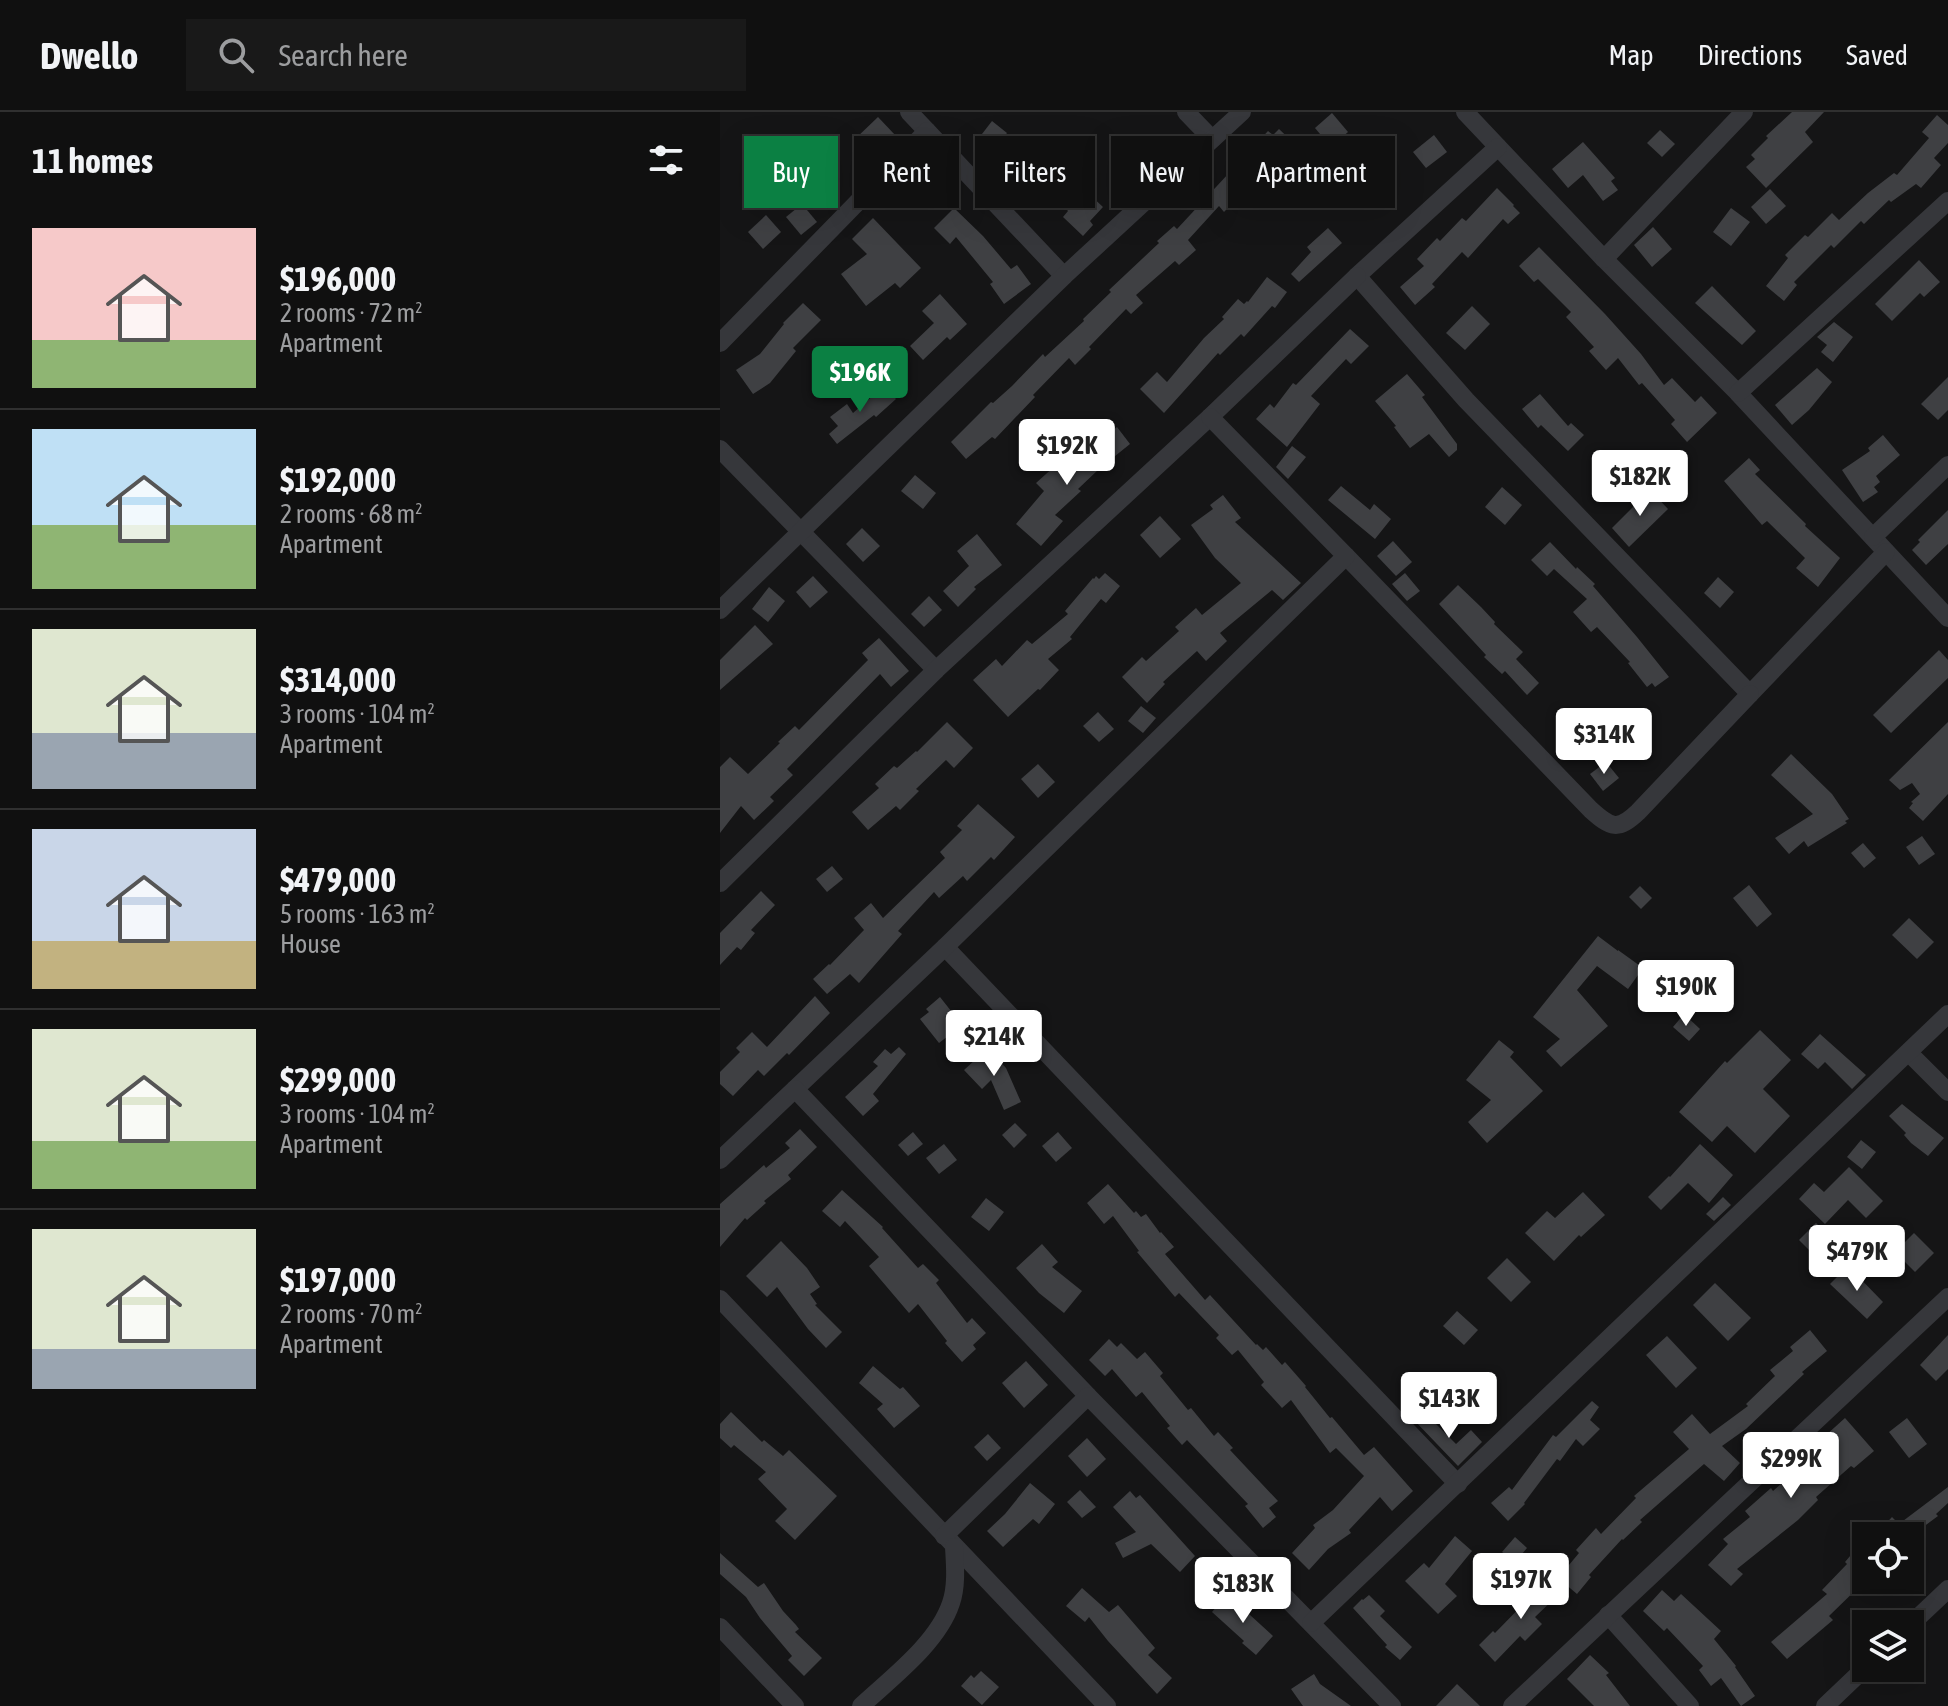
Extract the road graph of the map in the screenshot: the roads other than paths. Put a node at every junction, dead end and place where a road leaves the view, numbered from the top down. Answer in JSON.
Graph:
{"nodes":[{"id":1,"x":909,"y":112,"type":"edge"},
{"id":2,"x":1186,"y":112,"type":"edge"},
{"id":3,"x":1242,"y":112,"type":"edge"},
{"id":4,"x":1465,"y":112,"type":"edge"},
{"id":5,"x":1743,"y":113,"type":"edge"},
{"id":6,"x":927,"y":131,"type":"junction"},
{"id":7,"x":1209,"y":136,"type":"edge"},
{"id":8,"x":1212,"y":139,"type":"edge"},
{"id":9,"x":1498,"y":147,"type":"junction"},
{"id":10,"x":1948,"y":201,"type":"edge"},
{"id":11,"x":1137,"y":208,"type":"edge"},
{"id":12,"x":1604,"y":259,"type":"junction"},
{"id":13,"x":1064,"y":276,"type":"junction"},
{"id":14,"x":1357,"y":276,"type":"junction"},
{"id":15,"x":720,"y":343,"type":"edge"},
{"id":16,"x":1738,"y":393,"type":"junction"},
{"id":17,"x":1210,"y":417,"type":"junction"},
{"id":18,"x":720,"y":449,"type":"edge"},
{"id":19,"x":1948,"y":465,"type":"edge"},
{"id":20,"x":801,"y":532,"type":"junction"},
{"id":21,"x":1880,"y":544,"type":"junction"},
{"id":22,"x":1346,"y":556,"type":"junction"},
{"id":23,"x":720,"y":610,"type":"edge"},
{"id":24,"x":1948,"y":618,"type":"edge"},
{"id":25,"x":936,"y":670,"type":"junction"},
{"id":26,"x":1750,"y":694,"type":"junction"},
{"id":27,"x":720,"y":883,"type":"edge"},
{"id":28,"x":945,"y":947,"type":"junction"},
{"id":29,"x":1948,"y":1014,"type":"edge"},
{"id":30,"x":1909,"y":1053,"type":"junction"},
{"id":31,"x":795,"y":1089,"type":"junction"},
{"id":32,"x":1948,"y":1092,"type":"edge"},
{"id":33,"x":720,"y":1160,"type":"edge"},
{"id":34,"x":1948,"y":1297,"type":"edge"},
{"id":35,"x":720,"y":1299,"type":"edge"},
{"id":36,"x":1088,"y":1396,"type":"junction"},
{"id":37,"x":1458,"y":1484,"type":"junction"},
{"id":38,"x":949,"y":1542,"type":"junction"},
{"id":39,"x":1948,"y":1589,"type":"edge"},
{"id":40,"x":1924,"y":1612,"type":"edge"},
{"id":41,"x":1608,"y":1615,"type":"junction"},
{"id":42,"x":1311,"y":1623,"type":"junction"},
{"id":43,"x":720,"y":1627,"type":"edge"},
{"id":44,"x":1852,"y":1680,"type":"edge"},
{"id":45,"x":795,"y":1706,"type":"edge"},
{"id":46,"x":861,"y":1706,"type":"edge"},
{"id":47,"x":1107,"y":1706,"type":"edge"},
{"id":48,"x":1392,"y":1706,"type":"edge"},
{"id":49,"x":1512,"y":1706,"type":"edge"},
{"id":50,"x":1690,"y":1706,"type":"edge"},
{"id":51,"x":1825,"y":1706,"type":"edge"}],
"edges":[{"from":1,"to":6,"type":"street"},
{"from":2,"to":7,"type":"street"},
{"from":3,"to":8,"type":"street"},
{"from":4,"to":9,"type":"street"},
{"from":5,"to":12,"type":"street"},
{"from":6,"to":13,"type":"street"},
{"from":6,"to":15,"type":"street"},
{"from":9,"to":12,"type":"street"},
{"from":9,"to":14,"type":"street"},
{"from":10,"to":16,"type":"street"},
{"from":11,"to":13,"type":"street"},
{"from":12,"to":16,"type":"street"},
{"from":13,"to":20,"type":"street"},
{"from":14,"to":17,"type":"street"},
{"from":14,"to":26,"type":"street"},
{"from":16,"to":21,"type":"street"},
{"from":17,"to":22,"type":"street"},
{"from":17,"to":25,"type":"street"},
{"from":18,"to":20,"type":"street"},
{"from":19,"to":21,"type":"street"},
{"from":20,"to":23,"type":"street"},
{"from":20,"to":25,"type":"street"},
{"from":21,"to":24,"type":"street"},
{"from":21,"to":26,"type":"street"},
{"from":22,"to":26,"type":"street"},
{"from":22,"to":28,"type":"street"},
{"from":25,"to":27,"type":"street"},
{"from":28,"to":31,"type":"street"},
{"from":28,"to":37,"type":"street"},
{"from":29,"to":30,"type":"street"},
{"from":30,"to":32,"type":"street"},
{"from":30,"to":37,"type":"street"},
{"from":31,"to":33,"type":"street"},
{"from":31,"to":36,"type":"street"},
{"from":34,"to":41,"type":"street"},
{"from":35,"to":38,"type":"street"},
{"from":36,"to":38,"type":"street"},
{"from":36,"to":42,"type":"street"},
{"from":37,"to":42,"type":"street"},
{"from":38,"to":46,"type":"street"},
{"from":38,"to":47,"type":"street"},
{"from":39,"to":40,"type":"street"},
{"from":41,"to":49,"type":"street"},
{"from":41,"to":50,"type":"street"},
{"from":42,"to":48,"type":"street"},
{"from":43,"to":45,"type":"street"},
{"from":44,"to":51,"type":"street"}]}
